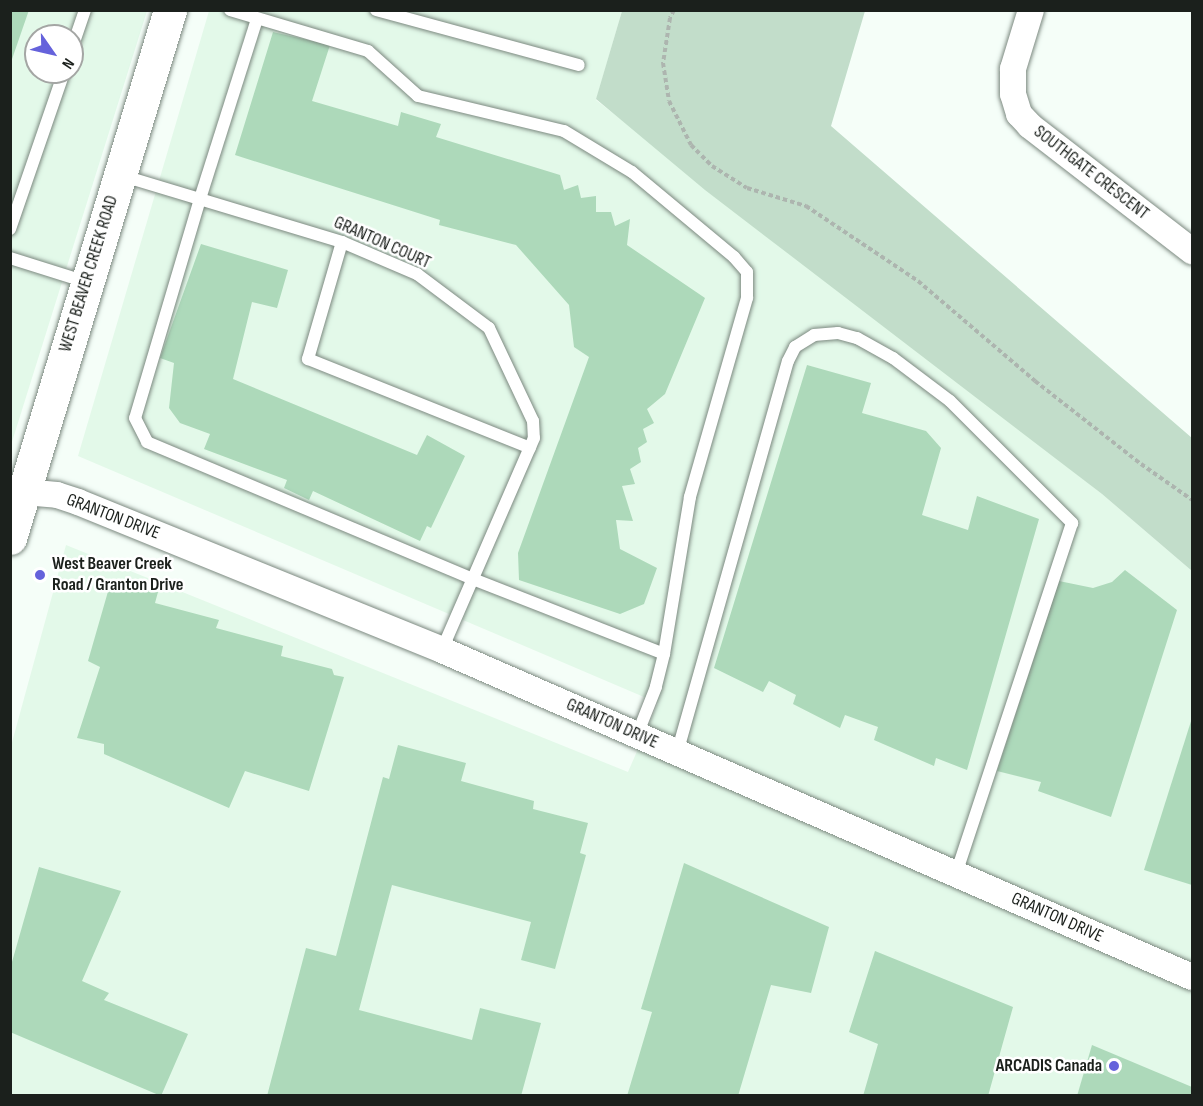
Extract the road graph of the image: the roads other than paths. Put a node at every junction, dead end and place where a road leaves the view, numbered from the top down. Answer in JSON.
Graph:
{"nodes":[{"id":1,"x":170,"y":10,"type":"edge"},
{"id":2,"x":230,"y":10,"type":"edge"},
{"id":3,"x":376,"y":10,"type":"edge"},
{"id":4,"x":1031,"y":10,"type":"edge"},
{"id":5,"x":257,"y":19,"type":"junction"},
{"id":6,"x":579,"y":65,"type":"dead end"},
{"id":7,"x":60,"y":84,"type":"edge"},
{"id":8,"x":119,"y":175,"type":"junction"},
{"id":9,"x":200,"y":199,"type":"junction"},
{"id":10,"x":10,"y":229,"type":"edge"},
{"id":11,"x":342,"y":242,"type":"junction"},
{"id":12,"x":1192,"y":251,"type":"edge"},
{"id":13,"x":10,"y":258,"type":"edge"},
{"id":14,"x":87,"y":282,"type":"junction"},
{"id":15,"x":530,"y":448,"type":"junction"},
{"id":16,"x":24,"y":492,"type":"junction"},
{"id":17,"x":10,"y":538,"type":"edge"},
{"id":18,"x":473,"y":579,"type":"junction"},
{"id":19,"x":442,"y":650,"type":"junction"},
{"id":20,"x":664,"y":654,"type":"junction"},
{"id":21,"x":637,"y":735,"type":"junction"},
{"id":22,"x":677,"y":753,"type":"junction"},
{"id":23,"x":956,"y":874,"type":"junction"},
{"id":24,"x":1192,"y":977,"type":"edge"}],
"edges":[{"from":1,"to":8,"type":"street","name":"WEST BEAVER CREEK ROAD"},
{"from":2,"to":5,"type":"lane"},
{"from":3,"to":6,"type":"lane"},
{"from":4,"to":12,"type":"street","name":"SOUTHGATE CRESCENT"},
{"from":5,"to":9,"type":"lane"},
{"from":5,"to":20,"type":"lane"},
{"from":7,"to":10,"type":"lane"},
{"from":8,"to":9,"type":"lane","name":"GRANTON COURT"},
{"from":8,"to":14,"type":"street","name":"WEST BEAVER CREEK ROAD"},
{"from":9,"to":11,"type":"lane","name":"GRANTON COURT"},
{"from":9,"to":18,"type":"lane"},
{"from":11,"to":15,"type":"lane","name":"GRANTON COURT"},
{"from":11,"to":15,"type":"lane"},
{"from":13,"to":14,"type":"lane"},
{"from":14,"to":16,"type":"street","name":"WEST BEAVER CREEK ROAD"},
{"from":15,"to":18,"type":"lane","name":"GRANTON COURT"},
{"from":16,"to":17,"type":"street","name":"WEST BEAVER CREEK ROAD"},
{"from":16,"to":19,"type":"street","name":"GRANTON DRIVE"},
{"from":18,"to":19,"type":"lane","name":"GRANTON COURT"},
{"from":18,"to":20,"type":"lane"},
{"from":19,"to":21,"type":"street","name":"GRANTON DRIVE"},
{"from":20,"to":21,"type":"lane"},
{"from":21,"to":22,"type":"street","name":"GRANTON DRIVE"},
{"from":22,"to":23,"type":"street","name":"GRANTON DRIVE"},
{"from":22,"to":23,"type":"lane"},
{"from":23,"to":24,"type":"street","name":"GRANTON DRIVE"}]}
